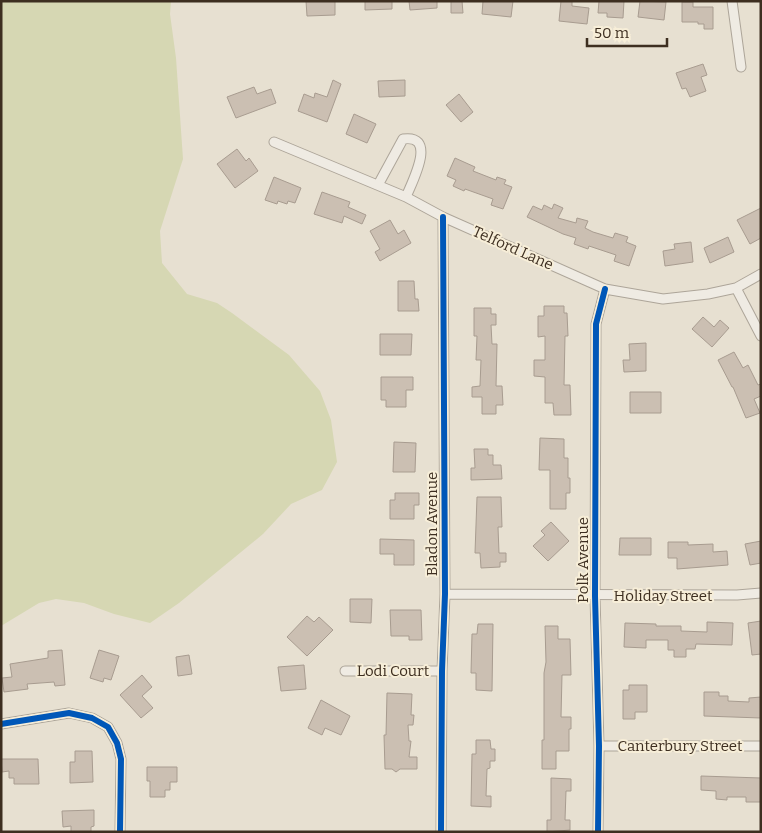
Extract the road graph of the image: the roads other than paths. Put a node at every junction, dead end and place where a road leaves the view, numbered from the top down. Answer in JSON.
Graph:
{"nodes":[{"id":1,"x":732,"y":1,"type":"edge"},
{"id":2,"x":741,"y":67,"type":"dead end"},
{"id":3,"x":274,"y":142,"type":"dead end"},
{"id":4,"x":378,"y":185,"type":"junction"},
{"id":5,"x":406,"y":197,"type":"junction"},
{"id":6,"x":443,"y":217,"type":"junction"},
{"id":7,"x":761,"y":274,"type":"edge"},
{"id":8,"x":736,"y":288,"type":"junction"},
{"id":9,"x":605,"y":289,"type":"junction"},
{"id":10,"x":761,"y":336,"type":"edge"},
{"id":11,"x":761,"y":593,"type":"edge"},
{"id":12,"x":445,"y":594,"type":"junction"},
{"id":13,"x":595,"y":596,"type":"junction"},
{"id":14,"x":345,"y":671,"type":"dead end"},
{"id":15,"x":442,"y":671,"type":"junction"},
{"id":16,"x":1,"y":724,"type":"edge"},
{"id":17,"x":598,"y":746,"type":"junction"},
{"id":18,"x":761,"y":746,"type":"edge"},
{"id":19,"x":120,"y":832,"type":"edge"},
{"id":20,"x":441,"y":832,"type":"edge"},
{"id":21,"x":598,"y":832,"type":"edge"}],
"edges":[{"from":1,"to":2,"type":"street"},
{"from":3,"to":4,"type":"street","name":"Telford Lane"},
{"from":4,"to":5,"type":"street","name":"Telford Lane"},
{"from":4,"to":5,"type":"street"},
{"from":5,"to":6,"type":"street","name":"Telford Lane"},
{"from":6,"to":9,"type":"street","name":"Telford Lane"},
{"from":6,"to":12,"type":"street","name":"Bladon Avenue"},
{"from":7,"to":8,"type":"street","name":"Telford Lane"},
{"from":8,"to":9,"type":"street","name":"Telford Lane"},
{"from":8,"to":10,"type":"street"},
{"from":9,"to":13,"type":"street","name":"Polk Avenue"},
{"from":11,"to":13,"type":"street","name":"Holiday Street"},
{"from":12,"to":13,"type":"street","name":"Holiday Street"},
{"from":12,"to":15,"type":"street","name":"Bladon Avenue"},
{"from":13,"to":17,"type":"street","name":"Polk Avenue"},
{"from":14,"to":15,"type":"street","name":"Lodi Court"},
{"from":15,"to":20,"type":"street","name":"Bladon Avenue"},
{"from":16,"to":19,"type":"street"},
{"from":17,"to":18,"type":"street","name":"Canterbury Street"},
{"from":17,"to":21,"type":"street","name":"Polk Avenue"}]}
